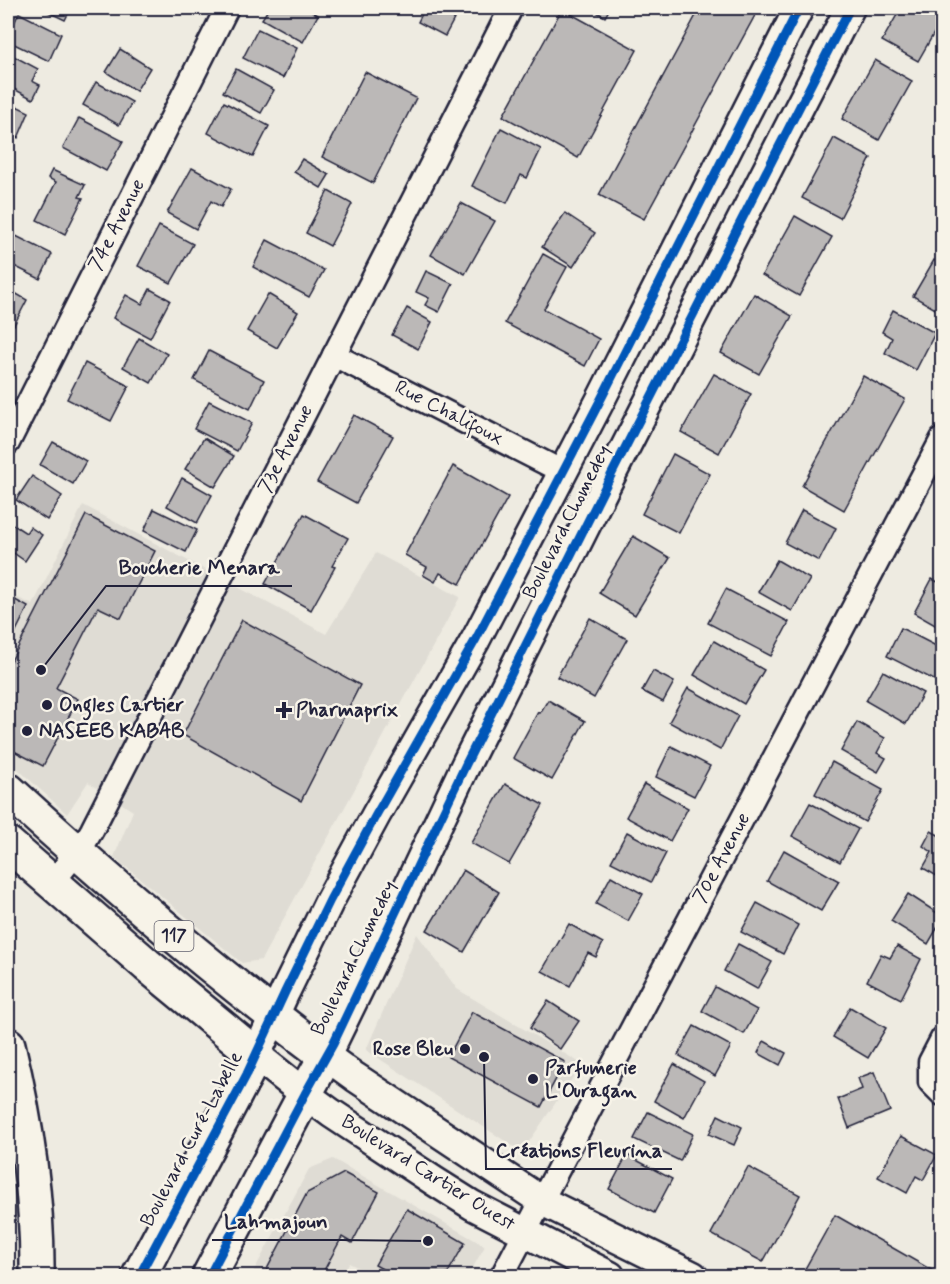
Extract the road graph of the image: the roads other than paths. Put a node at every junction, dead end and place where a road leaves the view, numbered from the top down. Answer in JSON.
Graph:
{"nodes":[{"id":1,"x":227,"y":8,"type":"edge"},
{"id":2,"x":511,"y":8,"type":"edge"},
{"id":3,"x":799,"y":8,"type":"edge"},
{"id":4,"x":850,"y":8,"type":"edge"},
{"id":5,"x":334,"y":355,"type":"junction"},
{"id":6,"x":942,"y":439,"type":"edge"},
{"id":7,"x":8,"y":443,"type":"edge"},
{"id":8,"x":563,"y":472,"type":"junction"},
{"id":9,"x":8,"y":790,"type":"edge"},
{"id":10,"x":8,"y":844,"type":"edge"},
{"id":11,"x":77,"y":852,"type":"junction"},
{"id":12,"x":52,"y":883,"type":"junction"},
{"id":13,"x":274,"y":1017,"type":"junction"},
{"id":14,"x":942,"y":1039,"type":"edge"},
{"id":15,"x":8,"y":1045,"type":"edge"},
{"id":16,"x":256,"y":1055,"type":"junction"},
{"id":17,"x":326,"y":1056,"type":"junction"},
{"id":18,"x":305,"y":1094,"type":"junction"},
{"id":19,"x":942,"y":1094,"type":"edge"},
{"id":20,"x":15,"y":1109,"type":"edge"},
{"id":21,"x":542,"y":1201,"type":"junction"},
{"id":22,"x":525,"y":1232,"type":"junction"},
{"id":23,"x":37,"y":1276,"type":"edge"},
{"id":24,"x":139,"y":1276,"type":"edge"},
{"id":25,"x":209,"y":1276,"type":"edge"},
{"id":26,"x":502,"y":1276,"type":"edge"},
{"id":27,"x":610,"y":1276,"type":"edge"},
{"id":28,"x":693,"y":1276,"type":"edge"}],
"edges":[{"from":1,"to":7,"type":"street","name":"74e Avenue"},
{"from":2,"to":5,"type":"street","name":"73e Avenue"},
{"from":3,"to":8,"type":"street","name":"Boulevard Chomedey"},
{"from":4,"to":17,"type":"street","name":"Boulevard Chomedey"},
{"from":5,"to":8,"type":"street","name":"Rue Chalifoux"},
{"from":5,"to":11,"type":"street","name":"73e Avenue"},
{"from":6,"to":21,"type":"street","name":"70e Avenue"},
{"from":8,"to":13,"type":"street","name":"Boulevard Chomedey"},
{"from":9,"to":11,"type":"main road","number":"117"},
{"from":10,"to":12,"type":"main road","name":"Boulevard Curé-Labelle"},
{"from":11,"to":12,"type":"street","name":"73e Avenue"},
{"from":11,"to":13,"type":"main road","number":"117"},
{"from":12,"to":16,"type":"main road","name":"Boulevard Curé-Labelle"},
{"from":13,"to":16,"type":"street","name":"Boulevard Curé-Labelle"},
{"from":13,"to":17,"type":"main road","number":"117"},
{"from":14,"to":19,"type":"street"},
{"from":15,"to":20,"type":"main road"},
{"from":16,"to":18,"type":"street","name":"Boulevard Cartier Ouest"},
{"from":16,"to":24,"type":"main road","name":"Boulevard Curé-Labelle"},
{"from":17,"to":18,"type":"main road"},
{"from":17,"to":21,"type":"street","name":"Boulevard Cartier Ouest"},
{"from":18,"to":22,"type":"street","name":"Boulevard Cartier Ouest"},
{"from":18,"to":25,"type":"main road"},
{"from":20,"to":23,"type":"main road"},
{"from":21,"to":22,"type":"street","name":"70e Avenue"},
{"from":21,"to":28,"type":"street","name":"Boulevard Cartier Ouest"},
{"from":22,"to":26,"type":"street","name":"70e Avenue"},
{"from":22,"to":27,"type":"street","name":"Boulevard Cartier Ouest"}]}
